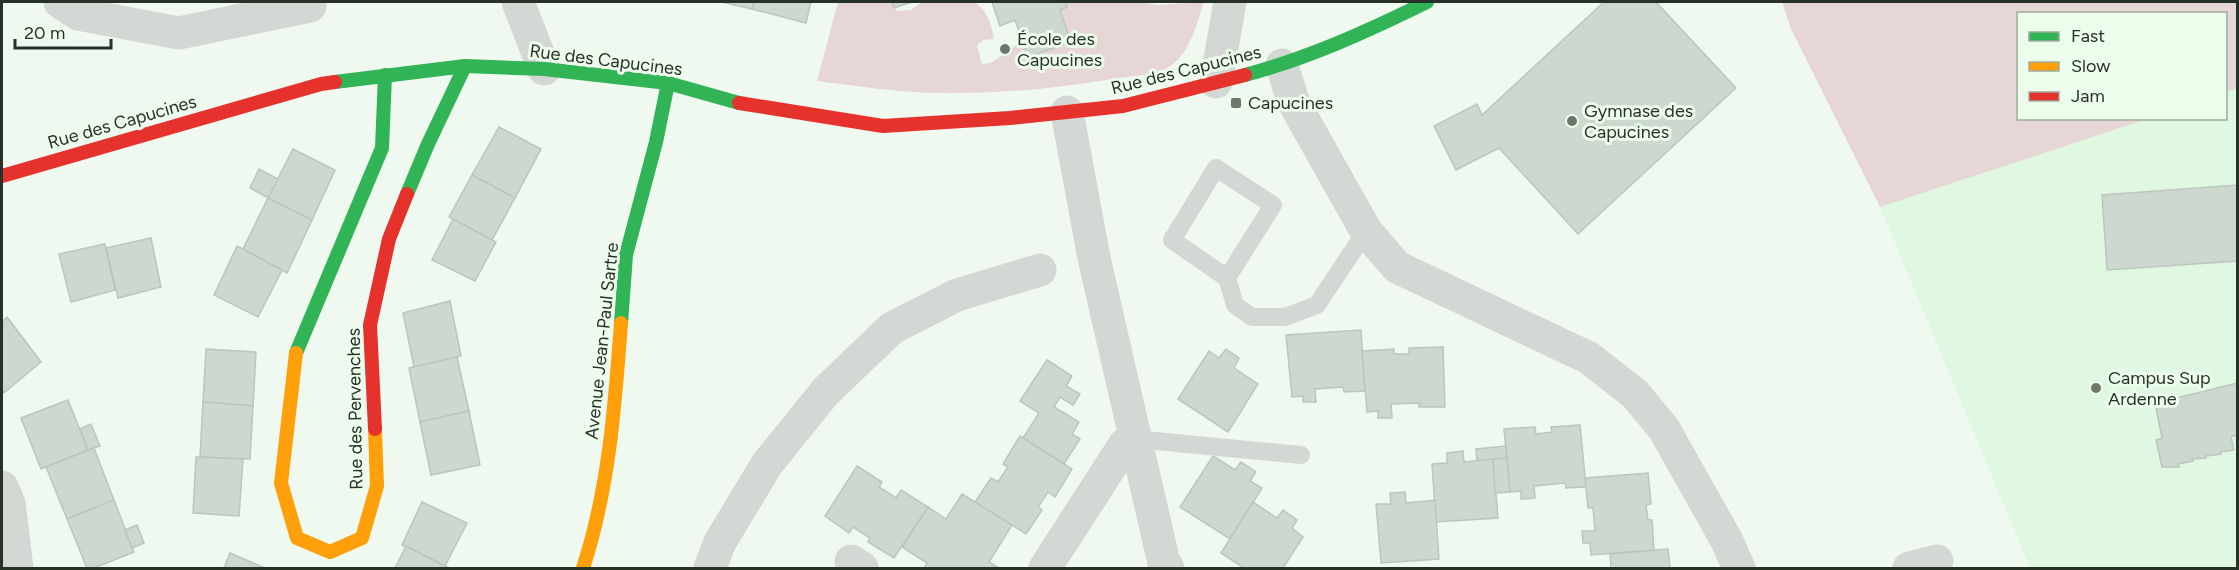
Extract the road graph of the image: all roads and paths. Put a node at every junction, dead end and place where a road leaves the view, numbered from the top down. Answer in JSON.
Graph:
{"nodes":[{"id":1,"x":60,"y":2,"type":"edge"},
{"id":2,"x":518,"y":2,"type":"edge"},
{"id":3,"x":1230,"y":2,"type":"edge"},
{"id":4,"x":1427,"y":2,"type":"edge"},
{"id":5,"x":310,"y":6,"type":"dead end"},
{"id":6,"x":1282,"y":65,"type":"junction"},
{"id":7,"x":465,"y":66,"type":"junction"},
{"id":8,"x":544,"y":69,"type":"junction"},
{"id":9,"x":385,"y":75,"type":"junction"},
{"id":10,"x":1216,"y":82,"type":"junction"},
{"id":11,"x":668,"y":83,"type":"junction"},
{"id":12,"x":1067,"y":112,"type":"junction"},
{"id":13,"x":2,"y":176,"type":"edge"},
{"id":14,"x":1366,"y":231,"type":"junction"},
{"id":15,"x":1040,"y":270,"type":"dead end"},
{"id":16,"x":1227,"y":278,"type":"junction"},
{"id":17,"x":1135,"y":439,"type":"junction"},
{"id":18,"x":1301,"y":455,"type":"dead end"},
{"id":19,"x":4,"y":498,"type":"edge"},
{"id":20,"x":17,"y":568,"type":"edge"},
{"id":21,"x":583,"y":568,"type":"edge"},
{"id":22,"x":710,"y":568,"type":"edge"},
{"id":23,"x":1045,"y":568,"type":"edge"},
{"id":24,"x":1168,"y":568,"type":"edge"},
{"id":25,"x":1739,"y":568,"type":"edge"}],
"edges":[{"from":1,"to":5,"type":"street"},
{"from":2,"to":8,"type":"street"},
{"from":3,"to":10,"type":"street"},
{"from":4,"to":6,"type":"street","name":"Rue des Capucines"},
{"from":6,"to":10,"type":"street","name":"Rue des Capucines"},
{"from":6,"to":14,"type":"street"},
{"from":7,"to":8,"type":"street","name":"Rue des Capucines"},
{"from":7,"to":9,"type":"street","name":"Rue des Capucines"},
{"from":7,"to":9,"type":"street","name":"Rue des Pervenches"},
{"from":8,"to":11,"type":"street","name":"Rue des Capucines"},
{"from":9,"to":13,"type":"street","name":"Rue des Capucines"},
{"from":10,"to":12,"type":"street","name":"Rue des Capucines"},
{"from":11,"to":12,"type":"street","name":"Rue des Capucines"},
{"from":11,"to":21,"type":"street","name":"Avenue Jean-Paul Sartre"},
{"from":12,"to":17,"type":"street"},
{"from":14,"to":16,"type":"lane"},
{"from":14,"to":25,"type":"street"},
{"from":15,"to":22,"type":"street"},
{"from":16,"to":16,"type":"lane"},
{"from":17,"to":18,"type":"lane"},
{"from":17,"to":23,"type":"street"},
{"from":17,"to":24,"type":"street"},
{"from":19,"to":20,"type":"street"}]}
